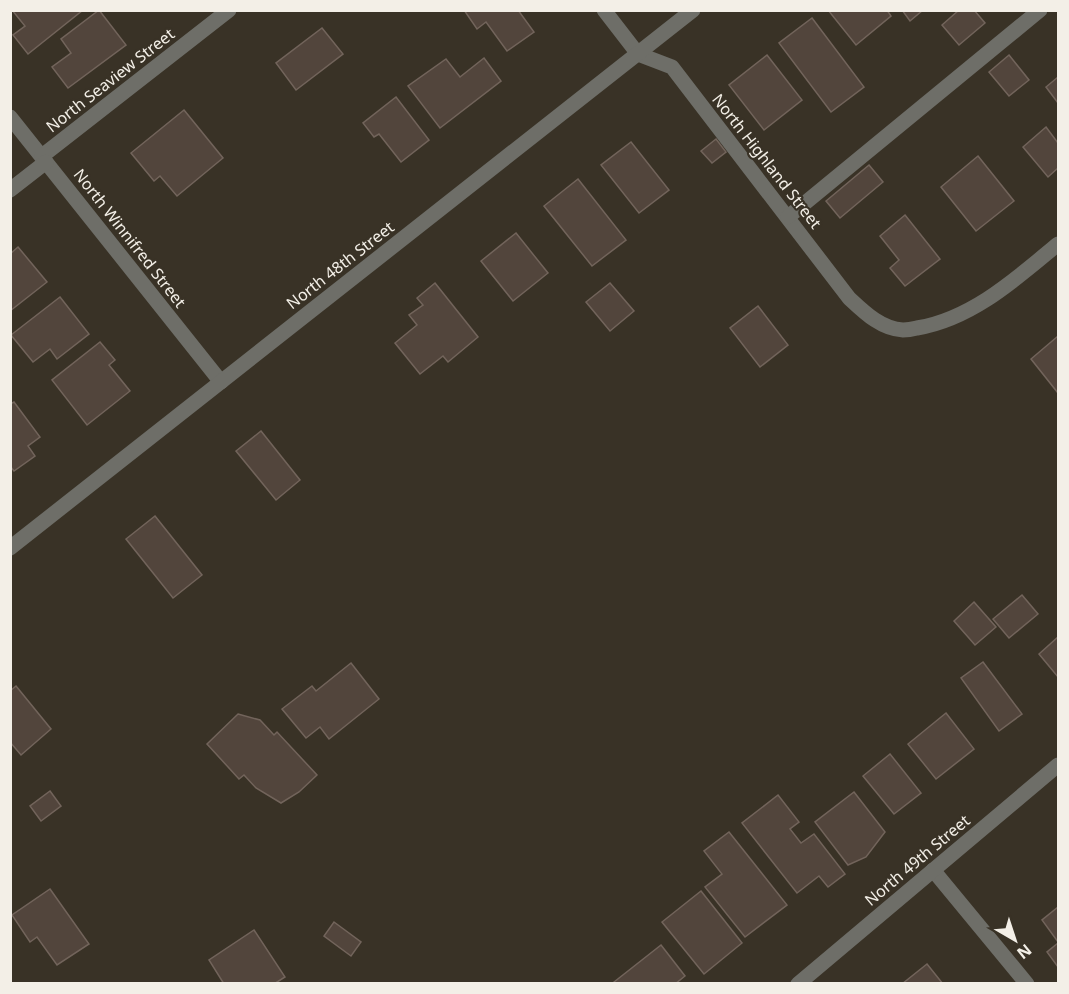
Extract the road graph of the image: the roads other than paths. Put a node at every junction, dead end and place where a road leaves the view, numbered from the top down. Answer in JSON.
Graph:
{"nodes":[{"id":1,"x":229,"y":10,"type":"edge"},
{"id":2,"x":604,"y":10,"type":"edge"},
{"id":3,"x":693,"y":10,"type":"edge"},
{"id":4,"x":1040,"y":10,"type":"edge"},
{"id":5,"x":638,"y":54,"type":"junction"},
{"id":6,"x":10,"y":117,"type":"edge"},
{"id":7,"x":44,"y":159,"type":"junction"},
{"id":8,"x":10,"y":190,"type":"edge"},
{"id":9,"x":788,"y":217,"type":"junction"},
{"id":10,"x":1059,"y":244,"type":"edge"},
{"id":11,"x":220,"y":382,"type":"junction"},
{"id":12,"x":10,"y":548,"type":"edge"},
{"id":13,"x":1059,"y":765,"type":"edge"},
{"id":14,"x":933,"y":870,"type":"junction"},
{"id":15,"x":798,"y":984,"type":"edge"},
{"id":16,"x":1027,"y":984,"type":"edge"}],
"edges":[{"from":1,"to":7,"type":"street","name":"North Seaview Street"},
{"from":2,"to":5,"type":"street"},
{"from":3,"to":5,"type":"street","name":"North 48th Street"},
{"from":4,"to":9,"type":"street"},
{"from":5,"to":9,"type":"street","name":"North Highland Street"},
{"from":5,"to":11,"type":"street","name":"North 48th Street"},
{"from":6,"to":7,"type":"street","name":"North Winnifred Street"},
{"from":7,"to":8,"type":"street","name":"North Seaview Street"},
{"from":7,"to":11,"type":"street","name":"North Winnifred Street"},
{"from":9,"to":10,"type":"street","name":"North Highland Street"},
{"from":11,"to":12,"type":"street","name":"North 48th Street"},
{"from":13,"to":14,"type":"street","name":"North 49th Street"},
{"from":14,"to":15,"type":"street","name":"North 49th Street"},
{"from":14,"to":16,"type":"street"}]}
